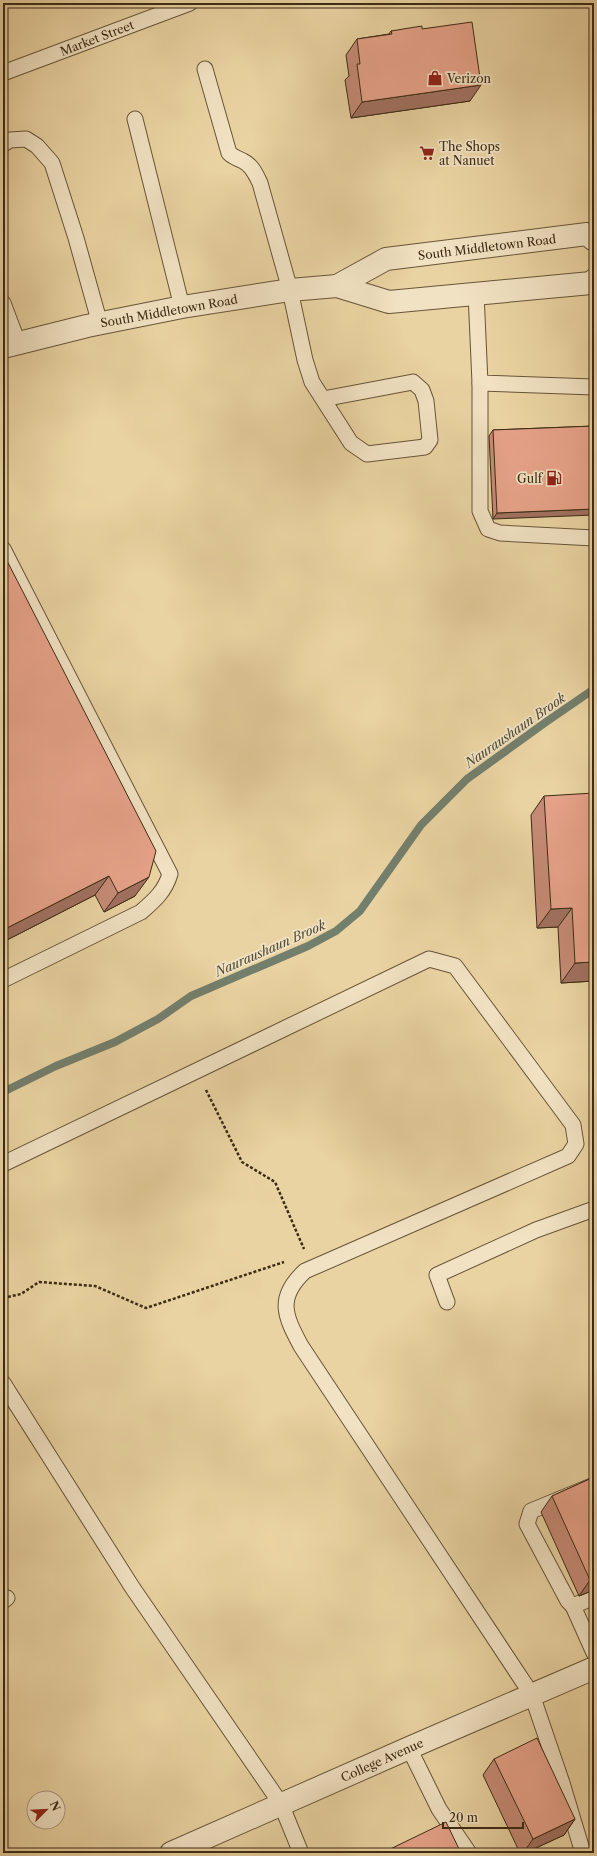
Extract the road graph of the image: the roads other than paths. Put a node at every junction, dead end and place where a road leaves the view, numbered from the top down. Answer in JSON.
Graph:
{"nodes":[{"id":1,"x":190,"y":3,"type":"edge"},
{"id":2,"x":205,"y":69,"type":"dead end"},
{"id":3,"x":3,"y":73,"type":"edge"},
{"id":4,"x":135,"y":119,"type":"dead end"},
{"id":5,"x":3,"y":144,"type":"edge"},
{"id":6,"x":594,"y":240,"type":"edge"},
{"id":7,"x":594,"y":280,"type":"edge"},
{"id":8,"x":337,"y":286,"type":"junction"},
{"id":9,"x":290,"y":290,"type":"junction"},
{"id":10,"x":476,"y":293,"type":"junction"},
{"id":11,"x":3,"y":303,"type":"edge"},
{"id":12,"x":182,"y":307,"type":"junction"},
{"id":13,"x":100,"y":324,"type":"junction"},
{"id":14,"x":11,"y":345,"type":"edge"},
{"id":15,"x":480,"y":383,"type":"junction"},
{"id":16,"x":594,"y":387,"type":"edge"},
{"id":17,"x":323,"y":399,"type":"junction"},
{"id":18,"x":594,"y":538,"type":"edge"},
{"id":19,"x":3,"y":549,"type":"edge"},
{"id":20,"x":3,"y":980,"type":"edge"},
{"id":21,"x":3,"y":1164,"type":"edge"},
{"id":22,"x":594,"y":1209,"type":"edge"},
{"id":23,"x":447,"y":1302,"type":"dead end"},
{"id":24,"x":3,"y":1383,"type":"edge"},
{"id":25,"x":594,"y":1485,"type":"edge"},
{"id":26,"x":594,"y":1597,"type":"edge"},
{"id":27,"x":573,"y":1606,"type":"junction"},
{"id":28,"x":594,"y":1653,"type":"edge"},
{"id":29,"x":594,"y":1668,"type":"edge"},
{"id":30,"x":532,"y":1695,"type":"junction"},
{"id":31,"x":409,"y":1748,"type":"junction"},
{"id":32,"x":281,"y":1804,"type":"junction"},
{"id":33,"x":171,"y":1853,"type":"edge"},
{"id":34,"x":301,"y":1853,"type":"edge"},
{"id":35,"x":469,"y":1853,"type":"edge"},
{"id":36,"x":583,"y":1853,"type":"edge"}],
"edges":[{"from":1,"to":3,"type":"lane","name":"Market Street"},
{"from":2,"to":9,"type":"lane"},
{"from":4,"to":12,"type":"lane"},
{"from":5,"to":13,"type":"lane"},
{"from":6,"to":8,"type":"street","name":"South Middletown Road"},
{"from":7,"to":10,"type":"street","name":"South Middletown Road"},
{"from":8,"to":9,"type":"street","name":"South Middletown Road"},
{"from":8,"to":10,"type":"street","name":"South Middletown Road"},
{"from":9,"to":12,"type":"street","name":"South Middletown Road"},
{"from":9,"to":17,"type":"lane"},
{"from":10,"to":15,"type":"lane"},
{"from":11,"to":14,"type":"lane"},
{"from":12,"to":13,"type":"street","name":"South Middletown Road"},
{"from":13,"to":14,"type":"street","name":"South Middletown Road"},
{"from":15,"to":16,"type":"lane"},
{"from":15,"to":18,"type":"lane"},
{"from":17,"to":17,"type":"lane"},
{"from":19,"to":20,"type":"lane"},
{"from":21,"to":30,"type":"lane"},
{"from":22,"to":23,"type":"lane"},
{"from":24,"to":32,"type":"lane"},
{"from":25,"to":27,"type":"lane"},
{"from":26,"to":27,"type":"lane"},
{"from":27,"to":28,"type":"lane"},
{"from":29,"to":30,"type":"street","name":"College Avenue"},
{"from":30,"to":31,"type":"street","name":"College Avenue"},
{"from":30,"to":36,"type":"lane"},
{"from":31,"to":32,"type":"street","name":"College Avenue"},
{"from":31,"to":35,"type":"lane"},
{"from":32,"to":33,"type":"street","name":"College Avenue"},
{"from":32,"to":34,"type":"lane"}]}
